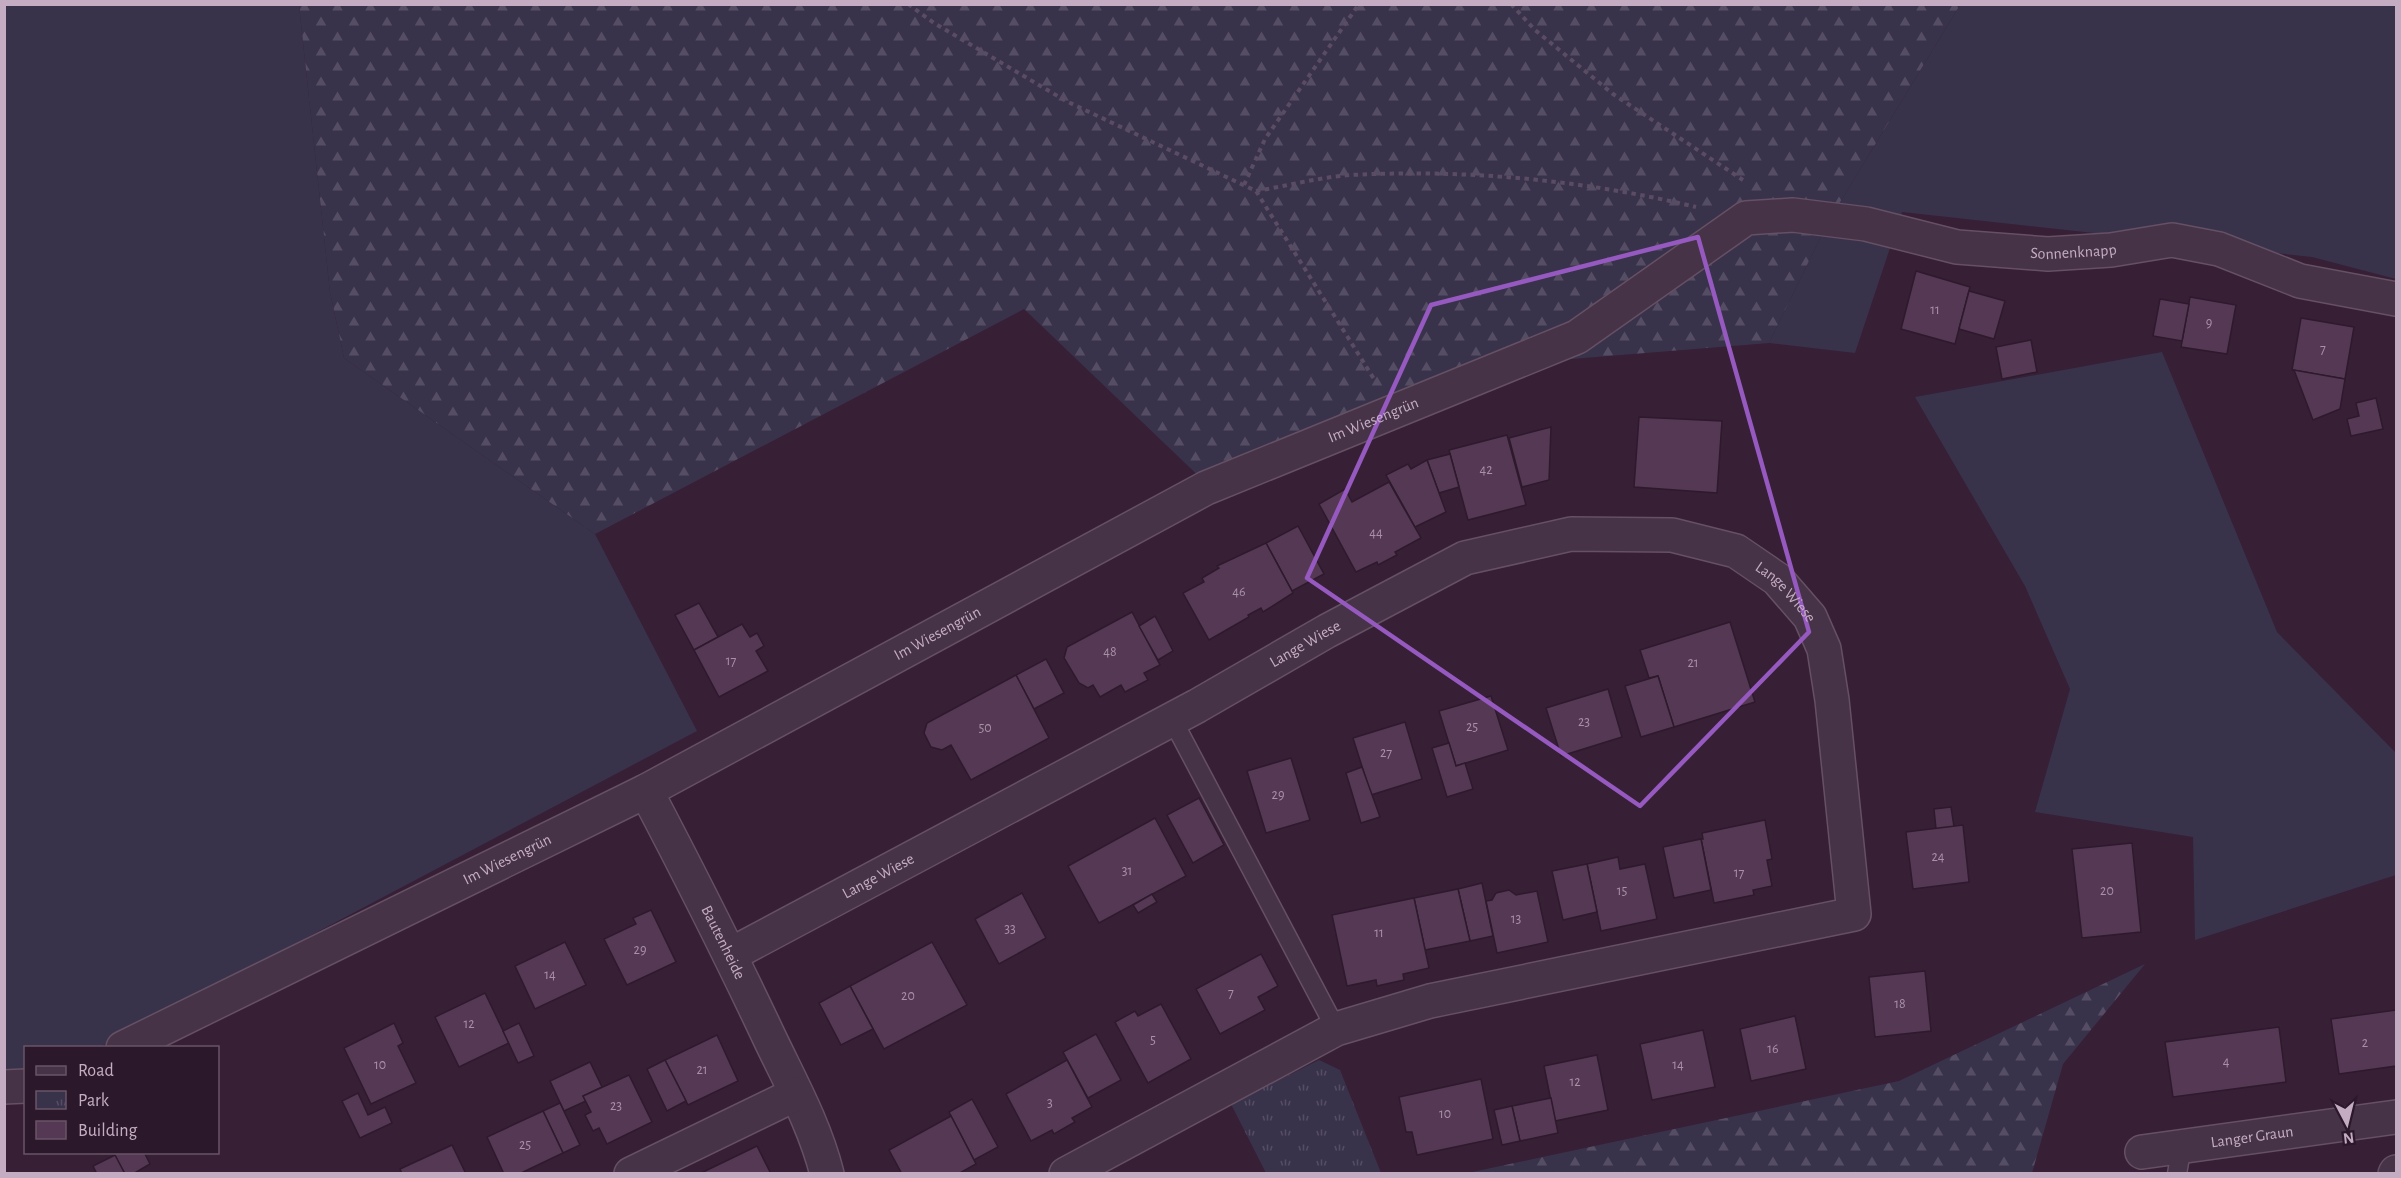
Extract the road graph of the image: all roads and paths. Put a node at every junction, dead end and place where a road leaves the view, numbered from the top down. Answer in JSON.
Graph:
{"nodes":[{"id":1,"x":909,"y":4,"type":"edge"},
{"id":2,"x":915,"y":4,"type":"edge"},
{"id":3,"x":1359,"y":4,"type":"edge"},
{"id":4,"x":1511,"y":4,"type":"edge"},
{"id":5,"x":920,"y":12,"type":"junction"},
{"id":6,"x":1244,"y":185,"type":"junction"},
{"id":7,"x":1256,"y":191,"type":"junction"},
{"id":8,"x":1792,"y":215,"type":"junction"},
{"id":9,"x":1746,"y":218,"type":"junction"},
{"id":10,"x":2397,"y":299,"type":"edge"},
{"id":11,"x":1394,"y":410,"type":"junction"},
{"id":12,"x":1172,"y":719,"type":"junction"},
{"id":13,"x":646,"y":790,"type":"junction"},
{"id":14,"x":730,"y":955,"type":"junction"},
{"id":15,"x":1336,"y":1029,"type":"junction"},
{"id":16,"x":125,"y":1046,"type":"edge"},
{"id":17,"x":24,"y":1086,"type":"edge"},
{"id":18,"x":4,"y":1087,"type":"edge"},
{"id":19,"x":796,"y":1094,"type":"junction"},
{"id":20,"x":2397,"y":1117,"type":"edge"},
{"id":21,"x":2142,"y":1152,"type":"dead end"},
{"id":22,"x":2179,"y":1159,"type":"edge"},
{"id":23,"x":631,"y":1173,"type":"edge"},
{"id":24,"x":827,"y":1173,"type":"edge"},
{"id":25,"x":1066,"y":1173,"type":"edge"}],
"edges":[{"from":1,"to":5,"type":"path"},
{"from":2,"to":5,"type":"path"},
{"from":3,"to":6,"type":"path"},
{"from":4,"to":8,"type":"path"},
{"from":5,"to":6,"type":"path"},
{"from":6,"to":7,"type":"path"},
{"from":7,"to":9,"type":"path"},
{"from":7,"to":11,"type":"path"},
{"from":8,"to":9,"type":"street","name":"Sonnenknapp"},
{"from":8,"to":10,"type":"street","name":"Sonnenknapp"},
{"from":9,"to":11,"type":"street","name":"Im Wiesengrün"},
{"from":11,"to":13,"type":"street","name":"Im Wiesengrün"},
{"from":12,"to":14,"type":"street","name":"Lange Wiese"},
{"from":12,"to":15,"type":"lane"},
{"from":12,"to":15,"type":"street","name":"Lange Wiese"},
{"from":13,"to":14,"type":"street","name":"Bautenheide"},
{"from":13,"to":16,"type":"street","name":"Im Wiesengrün"},
{"from":14,"to":19,"type":"street","name":"Bautenheide"},
{"from":15,"to":25,"type":"street","name":"Lange Wiese"},
{"from":17,"to":18,"type":"street"},
{"from":19,"to":23,"type":"street"},
{"from":19,"to":24,"type":"street","name":"Bautenheide"},
{"from":20,"to":22,"type":"street","name":"Langer Graun"},
{"from":21,"to":22,"type":"street","name":"Langer Graun"}]}
